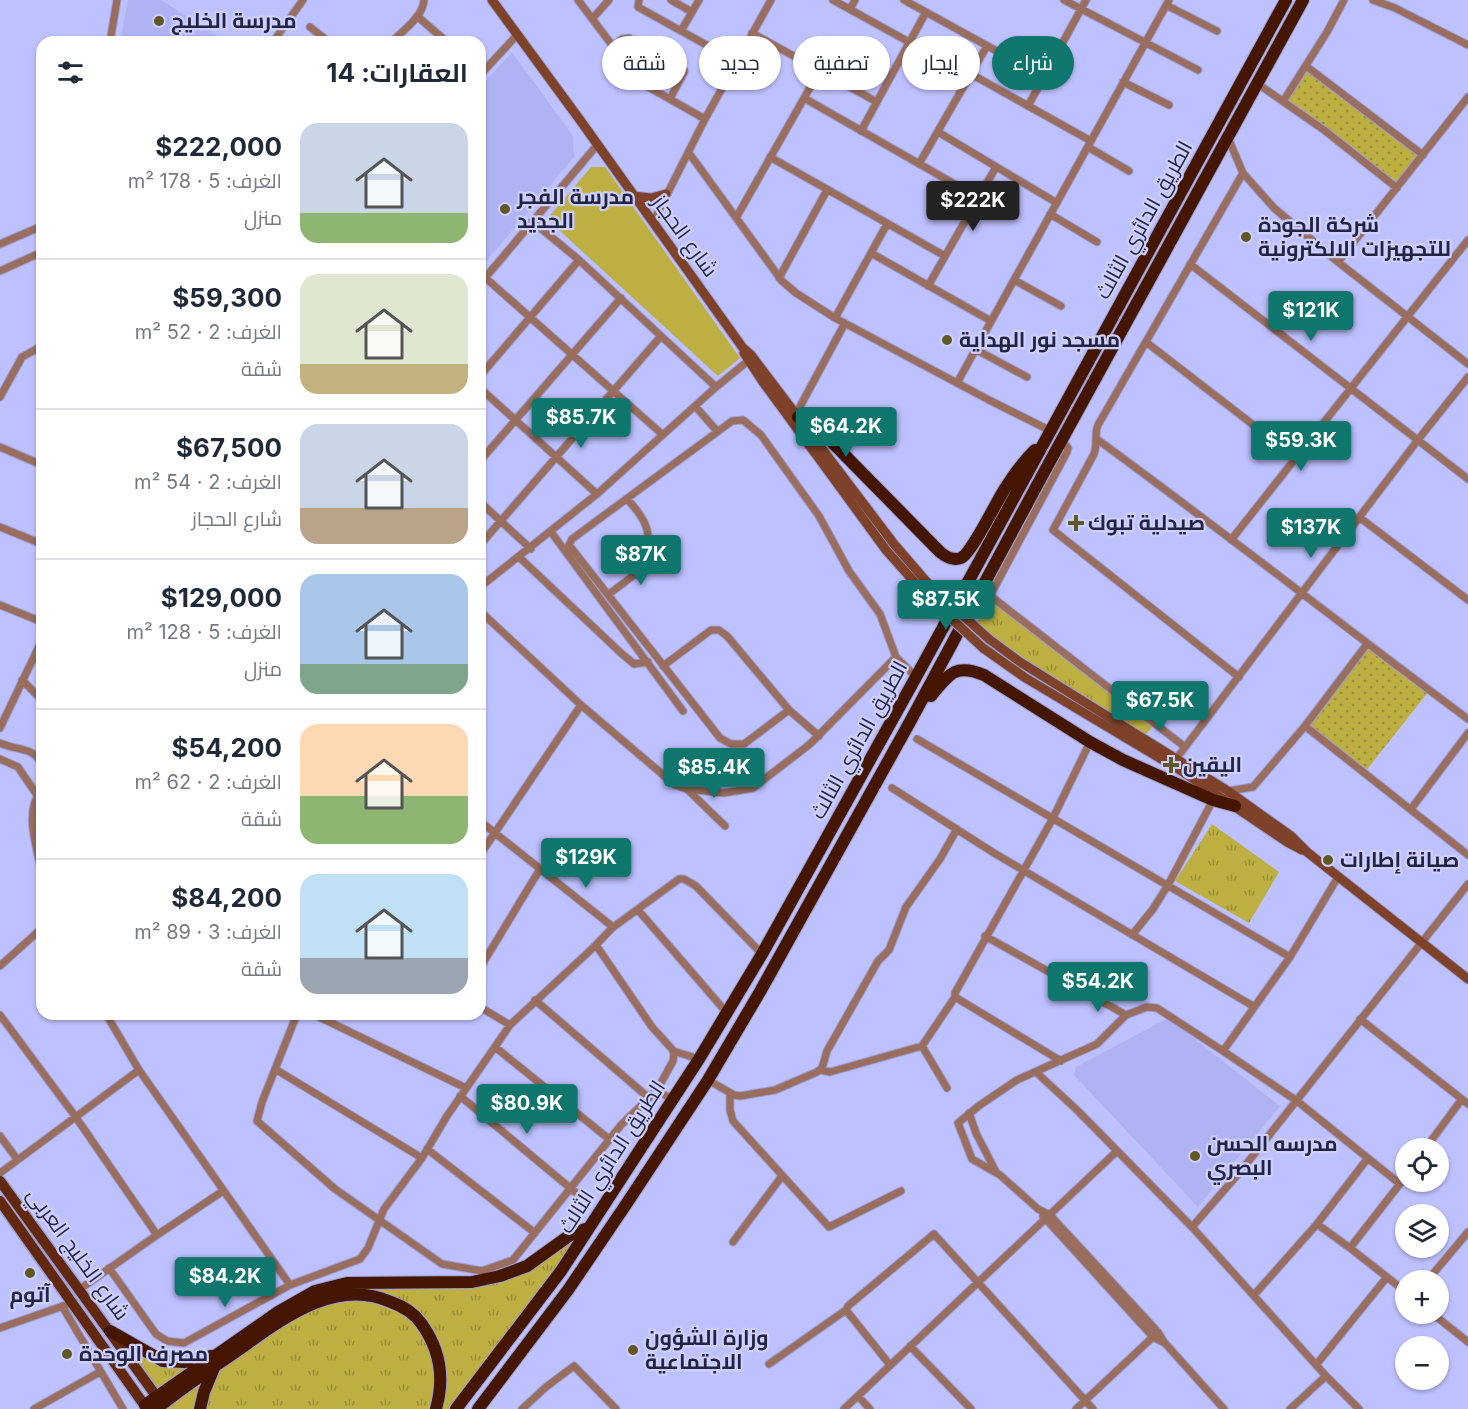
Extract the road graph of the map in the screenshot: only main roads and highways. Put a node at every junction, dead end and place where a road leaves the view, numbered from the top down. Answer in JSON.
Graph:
{"nodes":[{"id":1,"x":492,"y":0,"type":"edge"},
{"id":2,"x":1286,"y":0,"type":"edge"},
{"id":3,"x":1304,"y":0,"type":"edge"},
{"id":4,"x":666,"y":194,"type":"road end"},
{"id":5,"x":633,"y":196,"type":"junction"},
{"id":6,"x":743,"y":348,"type":"junction"},
{"id":7,"x":797,"y":415,"type":"junction"},
{"id":8,"x":1048,"y":435,"type":"junction"},
{"id":9,"x":929,"y":592,"type":"junction"},
{"id":10,"x":911,"y":720,"type":"junction"},
{"id":11,"x":1235,"y":806,"type":"junction"},
{"id":12,"x":1307,"y":852,"type":"junction"},
{"id":13,"x":1468,"y":979,"type":"edge"},
{"id":14,"x":0,"y":1181,"type":"edge"},
{"id":15,"x":0,"y":1201,"type":"edge"},
{"id":16,"x":589,"y":1228,"type":"junction"},
{"id":17,"x":110,"y":1331,"type":"junction"},
{"id":18,"x":215,"y":1361,"type":"junction"},
{"id":19,"x":155,"y":1406,"type":"edge"},
{"id":20,"x":200,"y":1409,"type":"edge"},
{"id":21,"x":436,"y":1409,"type":"edge"},
{"id":22,"x":456,"y":1409,"type":"edge"},
{"id":23,"x":478,"y":1409,"type":"edge"}],
"edges":[{"from":1,"to":5,"type":"main road","name":"شارع الحجاز"},
{"from":2,"to":8,"type":"highway","name":"الطريق الدائري الثالث"},
{"from":3,"to":10,"type":"highway","name":"الطريق الدائري الثالث"},
{"from":4,"to":5,"type":"main road"},
{"from":5,"to":6,"type":"main road","name":"شارع الحجاز"},
{"from":6,"to":7,"type":"main road","name":"شارع الحجاز"},
{"from":6,"to":9,"type":"main road","name":"شارع الحجاز"},
{"from":7,"to":8,"type":"highway"},
{"from":7,"to":9,"type":"main road","name":"شارع الحجاز"},
{"from":8,"to":16,"type":"highway","name":"الطريق الدائري الثالث"},
{"from":9,"to":11,"type":"main road","name":"شارع الحجاز","bridge":true},
{"from":9,"to":12,"type":"main road","name":"شارع الحجاز","bridge":true},
{"from":10,"to":11,"type":"highway"},
{"from":10,"to":23,"type":"highway","name":"الطريق الدائري الثالث"},
{"from":11,"to":12,"type":"main road","name":"شارع الحجاز"},
{"from":12,"to":13,"type":"main road","name":"شارع الحجاز"},
{"from":14,"to":17,"type":"main road","name":"شارع الخليج العربي"},
{"from":15,"to":19,"type":"main road","name":"شارع الخليج العربي"},
{"from":16,"to":18,"type":"highway"},
{"from":16,"to":22,"type":"highway","name":"الطريق الدائري الثالث"},
{"from":17,"to":18,"type":"highway"},
{"from":17,"to":19,"type":"main road","name":"شارع الخليج العربي"},
{"from":18,"to":19,"type":"highway"},
{"from":18,"to":20,"type":"highway"},
{"from":18,"to":21,"type":"highway"}]}
